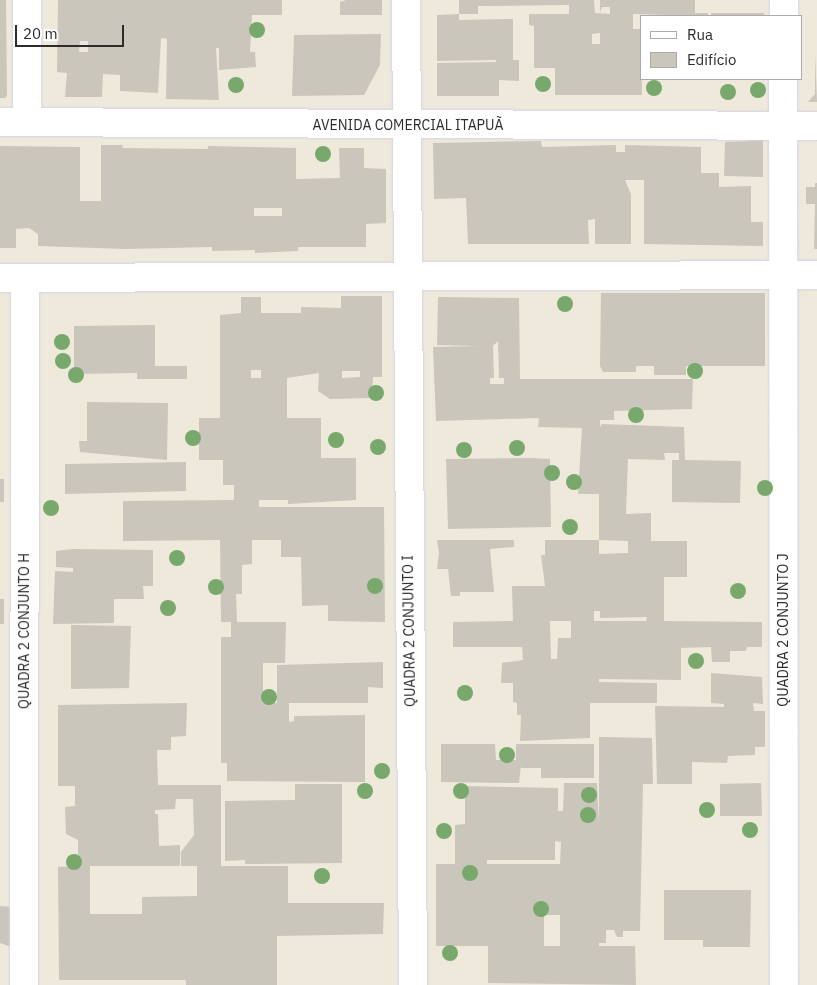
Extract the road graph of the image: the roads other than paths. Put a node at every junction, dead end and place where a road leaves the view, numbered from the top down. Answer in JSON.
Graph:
{"nodes":[{"id":1,"x":27,"y":0,"type":"edge"},
{"id":2,"x":406,"y":0,"type":"edge"},
{"id":3,"x":784,"y":0,"type":"edge"},
{"id":4,"x":784,"y":15,"type":"edge"},
{"id":5,"x":783,"y":80,"type":"edge"},
{"id":6,"x":0,"y":122,"type":"edge"},
{"id":7,"x":27,"y":122,"type":"junction"},
{"id":8,"x":404,"y":126,"type":"junction"},
{"id":9,"x":783,"y":126,"type":"junction"},
{"id":10,"x":817,"y":126,"type":"edge"},
{"id":11,"x":781,"y":275,"type":"junction"},
{"id":12,"x":817,"y":275,"type":"edge"},
{"id":13,"x":406,"y":276,"type":"junction"},
{"id":14,"x":12,"y":278,"type":"edge"},
{"id":15,"x":24,"y":985,"type":"edge"},
{"id":16,"x":413,"y":985,"type":"edge"},
{"id":17,"x":784,"y":985,"type":"edge"}],
"edges":[{"from":1,"to":7,"type":"street"},
{"from":2,"to":8,"type":"street","name":"QUADRA 2 CONJUNTO I"},
{"from":3,"to":4,"type":"street"},
{"from":5,"to":9,"type":"street","name":"QUADRA 2 CONJUNTO J"},
{"from":6,"to":7,"type":"street","name":"AVENIDA COMERCIAL ITAPUÃ"},
{"from":7,"to":8,"type":"street","name":"AVENIDA COMERCIAL ITAPUÃ"},
{"from":8,"to":9,"type":"street","name":"AVENIDA COMERCIAL ITAPUÃ"},
{"from":8,"to":13,"type":"street","name":"QUADRA 2 CONJUNTO I"},
{"from":9,"to":10,"type":"street","name":"AVENIDA COMERCIAL ITAPUÃ"},
{"from":9,"to":11,"type":"street","name":"QUADRA 2 CONJUNTO J"},
{"from":11,"to":12,"type":"street"},
{"from":11,"to":13,"type":"street"},
{"from":11,"to":17,"type":"street","name":"QUADRA 2 CONJUNTO J"},
{"from":13,"to":14,"type":"street"},
{"from":13,"to":16,"type":"street","name":"QUADRA 2 CONJUNTO I"},
{"from":14,"to":15,"type":"street","name":"QUADRA 2 CONJUNTO H"}]}
